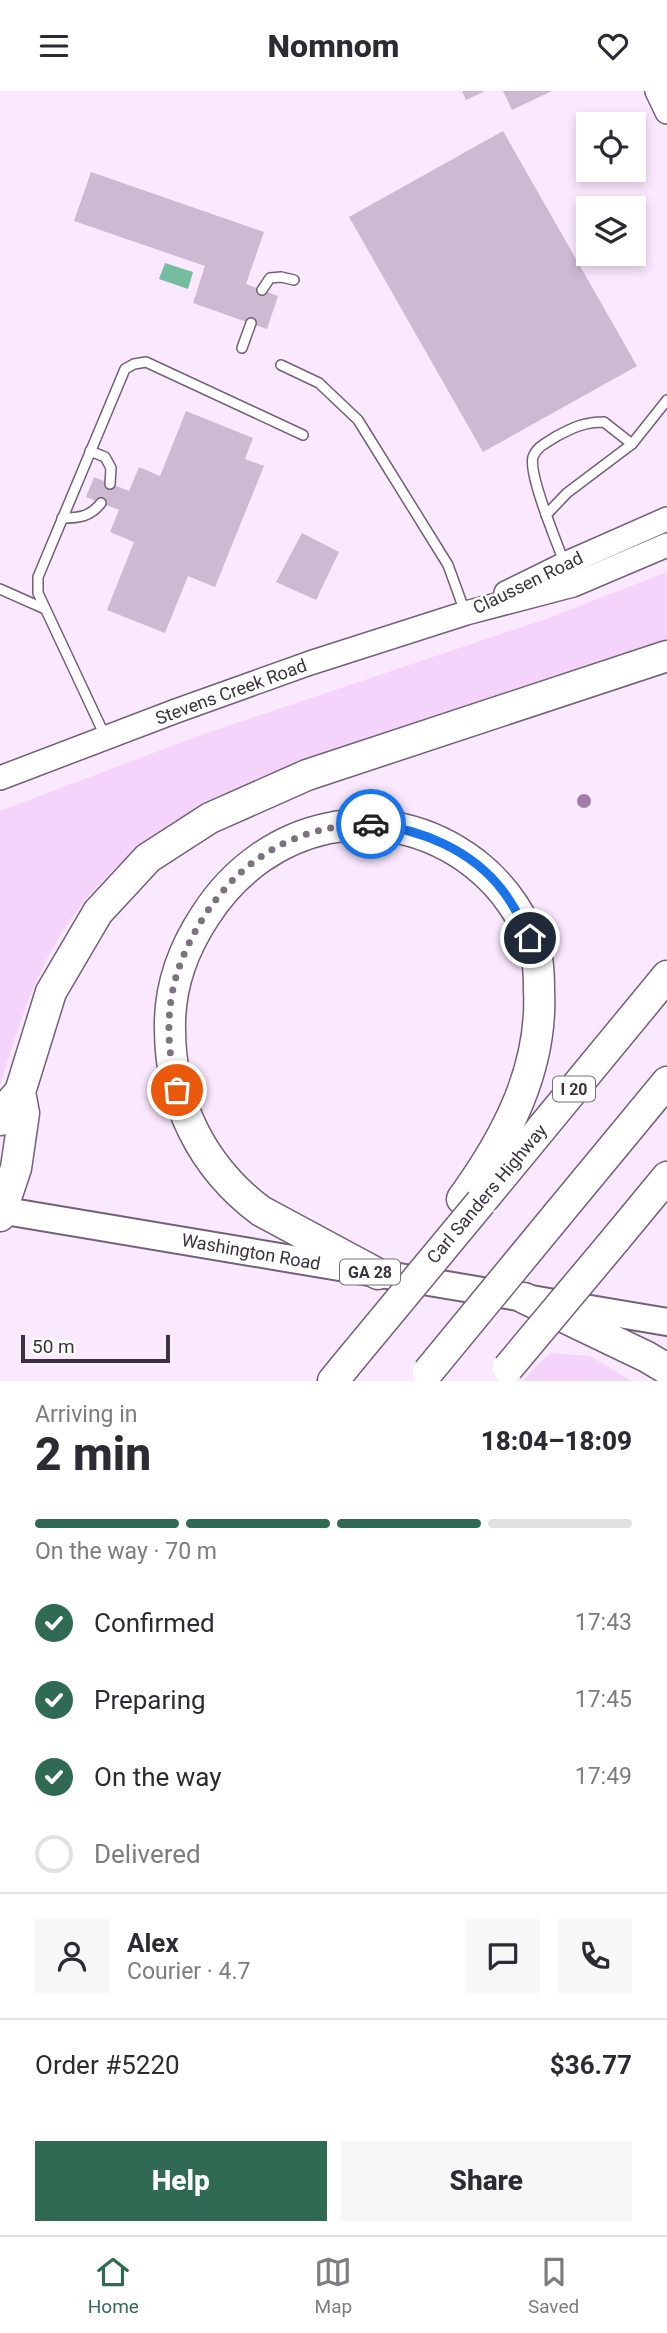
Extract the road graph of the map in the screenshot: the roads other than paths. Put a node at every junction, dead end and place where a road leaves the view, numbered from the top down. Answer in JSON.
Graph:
{"nodes":[{"id":1,"x":657,"y":91,"type":"edge"},
{"id":2,"x":667,"y":112,"type":"edge"},
{"id":3,"x":294,"y":281,"type":"dead end"},
{"id":4,"x":262,"y":290,"type":"dead end"},
{"id":5,"x":251,"y":323,"type":"dead end"},
{"id":6,"x":242,"y":348,"type":"dead end"},
{"id":7,"x":281,"y":365,"type":"dead end"},
{"id":8,"x":667,"y":400,"type":"edge"},
{"id":9,"x":303,"y":435,"type":"dead end"},
{"id":10,"x":632,"y":445,"type":"junction"},
{"id":11,"x":90,"y":451,"type":"junction"},
{"id":12,"x":110,"y":484,"type":"dead end"},
{"id":13,"x":101,"y":503,"type":"dead end"},
{"id":14,"x":546,"y":515,"type":"junction"},
{"id":15,"x":62,"y":519,"type":"junction"},
{"id":16,"x":667,"y":519,"type":"edge"},
{"id":17,"x":667,"y":545,"type":"edge"},
{"id":18,"x":565,"y":564,"type":"junction"},
{"id":19,"x":0,"y":589,"type":"edge"},
{"id":20,"x":46,"y":609,"type":"junction"},
{"id":21,"x":466,"y":613,"type":"junction"},
{"id":22,"x":667,"y":656,"type":"edge"},
{"id":23,"x":106,"y":738,"type":"junction"},
{"id":24,"x":0,"y":778,"type":"edge"},
{"id":25,"x":667,"y":975,"type":"edge"},
{"id":26,"x":667,"y":1082,"type":"edge"},
{"id":27,"x":20,"y":1092,"type":"junction"},
{"id":28,"x":0,"y":1120,"type":"edge"},
{"id":29,"x":667,"y":1177,"type":"edge"},
{"id":30,"x":471,"y":1200,"type":"junction"},
{"id":31,"x":1,"y":1212,"type":"edge"},
{"id":32,"x":378,"y":1274,"type":"junction"},
{"id":33,"x":524,"y":1299,"type":"junction"},
{"id":34,"x":667,"y":1322,"type":"edge"},
{"id":35,"x":667,"y":1369,"type":"edge"},
{"id":36,"x":342,"y":1370,"type":"edge"},
{"id":37,"x":502,"y":1375,"type":"edge"},
{"id":38,"x":424,"y":1377,"type":"edge"}],
"edges":[{"from":1,"to":2,"type":"street"},
{"from":3,"to":4,"type":"lane"},
{"from":5,"to":6,"type":"lane"},
{"from":7,"to":21,"type":"lane"},
{"from":8,"to":10,"type":"lane"},
{"from":9,"to":11,"type":"lane"},
{"from":10,"to":14,"type":"lane"},
{"from":10,"to":14,"type":"lane"},
{"from":11,"to":12,"type":"lane"},
{"from":11,"to":15,"type":"lane"},
{"from":13,"to":15,"type":"lane"},
{"from":14,"to":18,"type":"lane"},
{"from":15,"to":20,"type":"lane"},
{"from":16,"to":18,"type":"street","name":"Claussen Road"},
{"from":17,"to":21,"type":"street","name":"Claussen Road"},
{"from":18,"to":21,"type":"street","name":"Claussen Road"},
{"from":19,"to":20,"type":"lane"},
{"from":20,"to":23,"type":"lane"},
{"from":21,"to":23,"type":"street","name":"Stevens Creek Road"},
{"from":22,"to":27,"type":"highway"},
{"from":23,"to":24,"type":"street","name":"Stevens Creek Road"},
{"from":25,"to":30,"type":"highway","name":"Carl Sanders Highway","number":"I 20"},
{"from":26,"to":38,"type":"highway","bridge":true},
{"from":27,"to":28,"type":"highway"},
{"from":27,"to":31,"type":"highway"},
{"from":29,"to":37,"type":"highway","bridge":true},
{"from":30,"to":32,"type":"highway"},
{"from":30,"to":36,"type":"highway","name":"Carl Sanders Highway","number":"I 20","bridge":true},
{"from":31,"to":32,"type":"main road","name":"Washington Road","number":"GA 28"},
{"from":32,"to":33,"type":"main road","name":"Washington Road","number":"GA 28"},
{"from":33,"to":34,"type":"main road","name":"Washington Road","number":"GA 28"},
{"from":33,"to":35,"type":"highway"}]}
